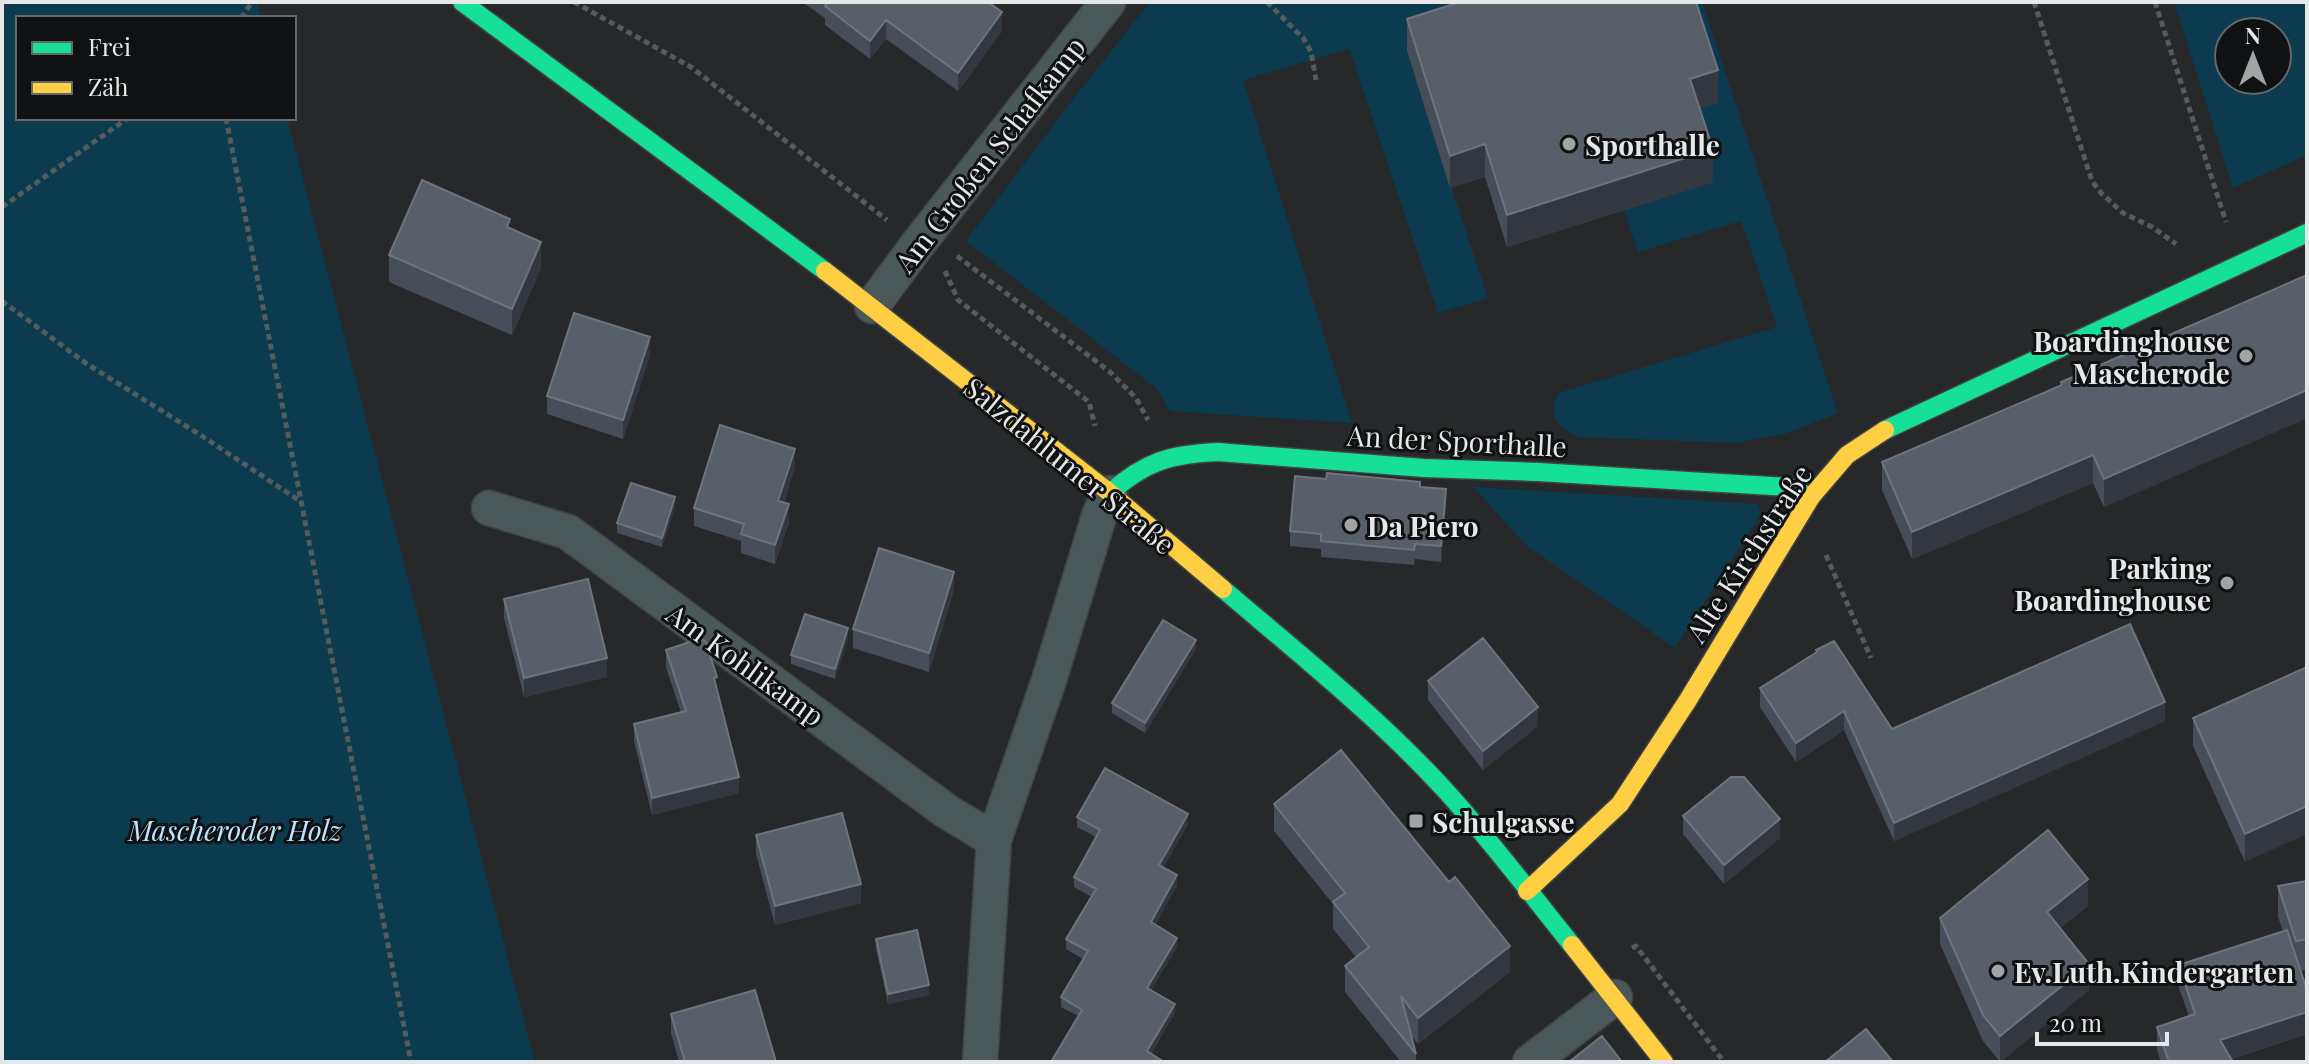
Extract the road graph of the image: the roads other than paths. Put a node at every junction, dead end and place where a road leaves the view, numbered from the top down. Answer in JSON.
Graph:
{"nodes":[{"id":1,"x":462,"y":2,"type":"edge"},
{"id":2,"x":1108,"y":2,"type":"edge"},
{"id":3,"x":2301,"y":239,"type":"edge"},
{"id":4,"x":872,"y":306,"type":"junction"},
{"id":5,"x":1110,"y":493,"type":"junction"},
{"id":6,"x":1811,"y":497,"type":"junction"},
{"id":7,"x":489,"y":508,"type":"dead end"},
{"id":8,"x":994,"y":840,"type":"junction"},
{"id":9,"x":1527,"y":891,"type":"junction"},
{"id":10,"x":1615,"y":997,"type":"junction"},
{"id":11,"x":980,"y":1062,"type":"edge"},
{"id":12,"x":1530,"y":1062,"type":"edge"},
{"id":13,"x":1664,"y":1062,"type":"edge"}],
"edges":[{"from":1,"to":4,"type":"main road","name":"Salzdahlumer Straße"},
{"from":2,"to":4,"type":"street","name":"Am Großen Schafkamp"},
{"from":3,"to":6,"type":"main road","name":"Alte Kirchstraße"},
{"from":4,"to":5,"type":"main road","name":"Salzdahlumer Straße"},
{"from":5,"to":6,"type":"main road","name":"An der Sporthalle"},
{"from":5,"to":8,"type":"street"},
{"from":5,"to":9,"type":"main road","name":"Salzdahlumer Straße"},
{"from":6,"to":9,"type":"main road","name":"Alte Kirchstraße"},
{"from":7,"to":8,"type":"street","name":"Am Kohlikamp"},
{"from":8,"to":11,"type":"street"},
{"from":9,"to":10,"type":"main road","name":"Salzdahlumer Straße"},
{"from":10,"to":12,"type":"street"},
{"from":10,"to":13,"type":"main road","name":"Salzdahlumer Straße"}]}
